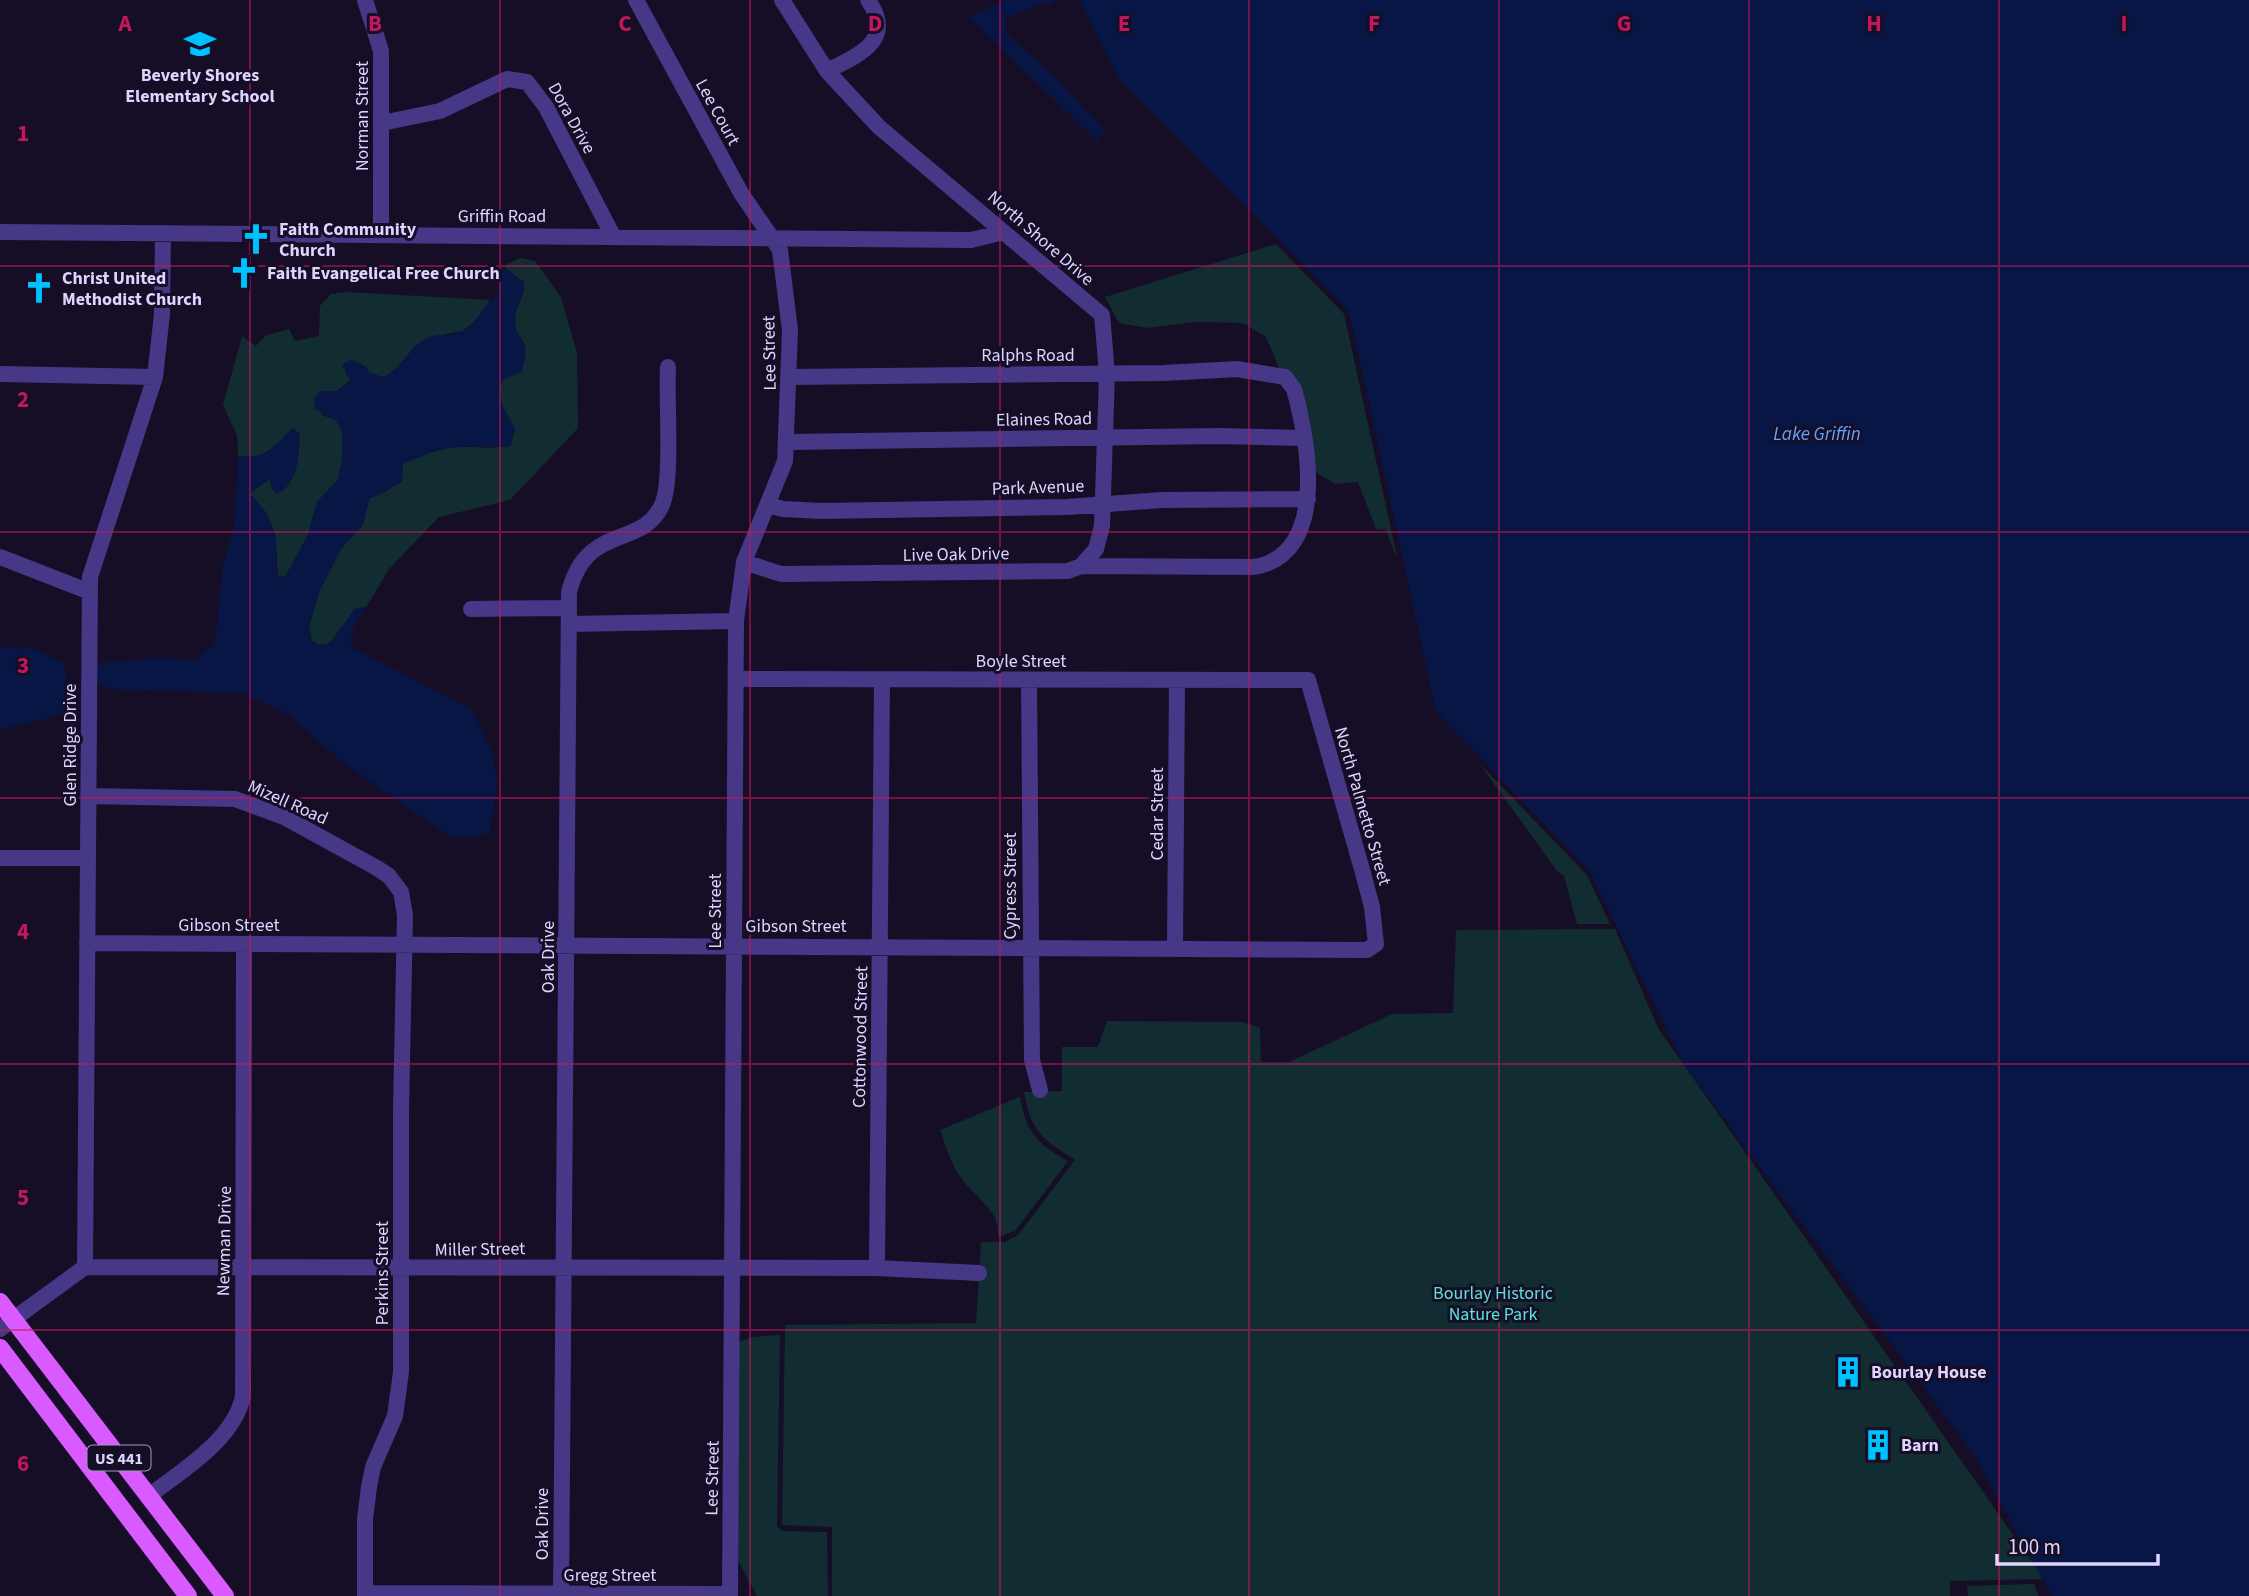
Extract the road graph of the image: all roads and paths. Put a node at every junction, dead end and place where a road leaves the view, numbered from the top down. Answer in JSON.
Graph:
{"nodes":[{"id":1,"x":636,"y":0,"type":"edge"},
{"id":2,"x":782,"y":0,"type":"edge"},
{"id":3,"x":868,"y":0,"type":"edge"},
{"id":4,"x":368,"y":1,"type":"edge"},
{"id":5,"x":827,"y":71,"type":"junction"},
{"id":6,"x":382,"y":123,"type":"junction"},
{"id":7,"x":0,"y":232,"type":"edge"},
{"id":8,"x":1004,"y":232,"type":"junction"},
{"id":9,"x":163,"y":233,"type":"junction"},
{"id":10,"x":381,"y":235,"type":"junction"},
{"id":11,"x":612,"y":236,"type":"junction"},
{"id":12,"x":771,"y":240,"type":"junction"},
{"id":13,"x":668,"y":366,"type":"dead end"},
{"id":14,"x":0,"y":374,"type":"edge"},
{"id":15,"x":1107,"y":374,"type":"junction"},
{"id":16,"x":155,"y":377,"type":"junction"},
{"id":17,"x":789,"y":377,"type":"junction"},
{"id":18,"x":1105,"y":438,"type":"junction"},
{"id":19,"x":1302,"y":438,"type":"junction"},
{"id":20,"x":787,"y":442,"type":"junction"},
{"id":21,"x":1308,"y":499,"type":"junction"},
{"id":22,"x":1103,"y":504,"type":"junction"},
{"id":23,"x":768,"y":505,"type":"junction"},
{"id":24,"x":0,"y":558,"type":"edge"},
{"id":25,"x":744,"y":562,"type":"junction"},
{"id":26,"x":1081,"y":566,"type":"junction"},
{"id":27,"x":90,"y":592,"type":"junction"},
{"id":28,"x":471,"y":609,"type":"dead end"},
{"id":29,"x":569,"y":616,"type":"junction"},
{"id":30,"x":736,"y":621,"type":"junction"},
{"id":31,"x":736,"y":679,"type":"junction"},
{"id":32,"x":1029,"y":680,"type":"junction"},
{"id":33,"x":1177,"y":680,"type":"junction"},
{"id":34,"x":1307,"y":680,"type":"joint"},
{"id":35,"x":882,"y":681,"type":"junction"},
{"id":36,"x":89,"y":796,"type":"junction"},
{"id":37,"x":0,"y":858,"type":"edge"},
{"id":38,"x":88,"y":858,"type":"junction"},
{"id":39,"x":87,"y":943,"type":"junction"},
{"id":40,"x":1376,"y":944,"type":"joint"},
{"id":41,"x":244,"y":945,"type":"junction"},
{"id":42,"x":405,"y":945,"type":"junction"},
{"id":43,"x":568,"y":945,"type":"junction"},
{"id":44,"x":734,"y":945,"type":"junction"},
{"id":45,"x":881,"y":946,"type":"junction"},
{"id":46,"x":1029,"y":947,"type":"junction"},
{"id":47,"x":1175,"y":948,"type":"junction"},
{"id":48,"x":1040,"y":1090,"type":"dead end"},
{"id":49,"x":85,"y":1267,"type":"junction"},
{"id":50,"x":566,"y":1267,"type":"junction"},
{"id":51,"x":733,"y":1268,"type":"junction"},
{"id":52,"x":877,"y":1268,"type":"junction"},
{"id":53,"x":243,"y":1269,"type":"junction"},
{"id":54,"x":401,"y":1269,"type":"junction"},
{"id":55,"x":979,"y":1273,"type":"dead end"},
{"id":56,"x":0,"y":1301,"type":"edge"},
{"id":57,"x":7,"y":1324,"type":"edge"},
{"id":58,"x":0,"y":1348,"type":"edge"},
{"id":59,"x":149,"y":1496,"type":"junction"},
{"id":60,"x":365,"y":1595,"type":"edge"},
{"id":61,"x":561,"y":1595,"type":"edge"},
{"id":62,"x":730,"y":1595,"type":"edge"},
{"id":63,"x":188,"y":1596,"type":"edge"},
{"id":64,"x":225,"y":1596,"type":"edge"}],
"edges":[{"from":1,"to":12,"type":"street","name":"Lee Court"},
{"from":2,"to":5,"type":"street","name":"North Shore Drive"},
{"from":3,"to":5,"type":"street"},
{"from":4,"to":6,"type":"street","name":"Norman Street"},
{"from":5,"to":8,"type":"street","name":"North Shore Drive"},
{"from":6,"to":10,"type":"street","name":"Norman Street"},
{"from":6,"to":11,"type":"street","name":"Dora Drive"},
{"from":7,"to":9,"type":"street","name":"Griffin Road"},
{"from":8,"to":12,"type":"street","name":"Griffin Road"},
{"from":8,"to":15,"type":"street","name":"North Shore Drive"},
{"from":9,"to":10,"type":"street","name":"Griffin Road"},
{"from":9,"to":16,"type":"street","name":"Glen Ridge Drive"},
{"from":10,"to":11,"type":"street","name":"Griffin Road"},
{"from":11,"to":12,"type":"street","name":"Griffin Road"},
{"from":12,"to":17,"type":"street","name":"Lee Street"},
{"from":13,"to":29,"type":"street","name":"Oak Drive"},
{"from":14,"to":16,"type":"street"},
{"from":15,"to":17,"type":"street","name":"Ralphs Road"},
{"from":15,"to":18,"type":"street","name":"North Shore Drive"},
{"from":15,"to":19,"type":"street","name":"Ralphs Road"},
{"from":16,"to":27,"type":"street","name":"Glen Ridge Drive"},
{"from":17,"to":20,"type":"street","name":"Lee Street"},
{"from":18,"to":19,"type":"street","name":"Elaines Road"},
{"from":18,"to":20,"type":"street","name":"Elaines Road"},
{"from":18,"to":22,"type":"street","name":"North Shore Drive"},
{"from":19,"to":21,"type":"street"},
{"from":20,"to":23,"type":"street","name":"Lee Street"},
{"from":21,"to":22,"type":"street","name":"Park Avenue"},
{"from":21,"to":26,"type":"street","name":"Live Oak Drive"},
{"from":22,"to":23,"type":"street","name":"Park Avenue"},
{"from":22,"to":26,"type":"street","name":"North Shore Drive"},
{"from":23,"to":25,"type":"street","name":"Lee Street"},
{"from":24,"to":27,"type":"street"},
{"from":25,"to":26,"type":"street","name":"Live Oak Drive"},
{"from":25,"to":30,"type":"street","name":"Lee Street"},
{"from":27,"to":36,"type":"street","name":"Glen Ridge Drive"},
{"from":28,"to":29,"type":"street"},
{"from":29,"to":30,"type":"street"},
{"from":29,"to":43,"type":"street","name":"Oak Drive"},
{"from":30,"to":31,"type":"street","name":"Lee Street"},
{"from":31,"to":35,"type":"street","name":"Boyle Street"},
{"from":31,"to":44,"type":"street","name":"Lee Street"},
{"from":32,"to":33,"type":"street","name":"Boyle Street"},
{"from":32,"to":35,"type":"street","name":"Boyle Street"},
{"from":32,"to":46,"type":"street","name":"Cypress Street"},
{"from":33,"to":34,"type":"street","name":"Boyle Street"},
{"from":33,"to":47,"type":"street","name":"Cedar Street"},
{"from":34,"to":40,"type":"street","name":"North Palmetto Street"},
{"from":35,"to":45,"type":"street","name":"Cottonwood Street"},
{"from":36,"to":38,"type":"street","name":"Glen Ridge Drive"},
{"from":36,"to":42,"type":"street","name":"Mizell Road"},
{"from":37,"to":38,"type":"street"},
{"from":38,"to":39,"type":"street","name":"Glen Ridge Drive"},
{"from":39,"to":41,"type":"street","name":"Gibson Street"},
{"from":39,"to":49,"type":"street","name":"Glen Ridge Drive"},
{"from":40,"to":47,"type":"street","name":"Gibson Street"},
{"from":41,"to":42,"type":"street","name":"Gibson Street"},
{"from":41,"to":53,"type":"street","name":"Newman Drive"},
{"from":42,"to":43,"type":"street","name":"Gibson Street"},
{"from":42,"to":54,"type":"street","name":"Perkins Street"},
{"from":43,"to":44,"type":"street","name":"Gibson Street"},
{"from":43,"to":50,"type":"street","name":"Oak Drive"},
{"from":44,"to":45,"type":"street","name":"Gibson Street"},
{"from":44,"to":51,"type":"street","name":"Lee Street"},
{"from":45,"to":46,"type":"street","name":"Gibson Street"},
{"from":45,"to":52,"type":"street","name":"Cottonwood Street"},
{"from":46,"to":47,"type":"street","name":"Gibson Street"},
{"from":46,"to":48,"type":"street","name":"Cypress Street"},
{"from":49,"to":53,"type":"street","name":"Miller Street"},
{"from":49,"to":57,"type":"street"},
{"from":50,"to":51,"type":"street","name":"Miller Street"},
{"from":50,"to":54,"type":"street","name":"Miller Street"},
{"from":50,"to":61,"type":"street","name":"Oak Drive"},
{"from":51,"to":52,"type":"street","name":"Miller Street"},
{"from":51,"to":62,"type":"street","name":"Lee Street"},
{"from":52,"to":55,"type":"street","name":"Miller Street"},
{"from":53,"to":54,"type":"street","name":"Miller Street"},
{"from":53,"to":59,"type":"street","name":"Newman Drive"},
{"from":54,"to":60,"type":"street","name":"Perkins Street"},
{"from":56,"to":57,"type":"main road","number":"US 441"},
{"from":57,"to":59,"type":"main road","number":"US 441"},
{"from":58,"to":63,"type":"main road","number":"US 441"},
{"from":59,"to":64,"type":"main road","number":"US 441"},
{"from":60,"to":61,"type":"street","name":"Gregg Street"},
{"from":61,"to":62,"type":"street","name":"Gregg Street"}]}
